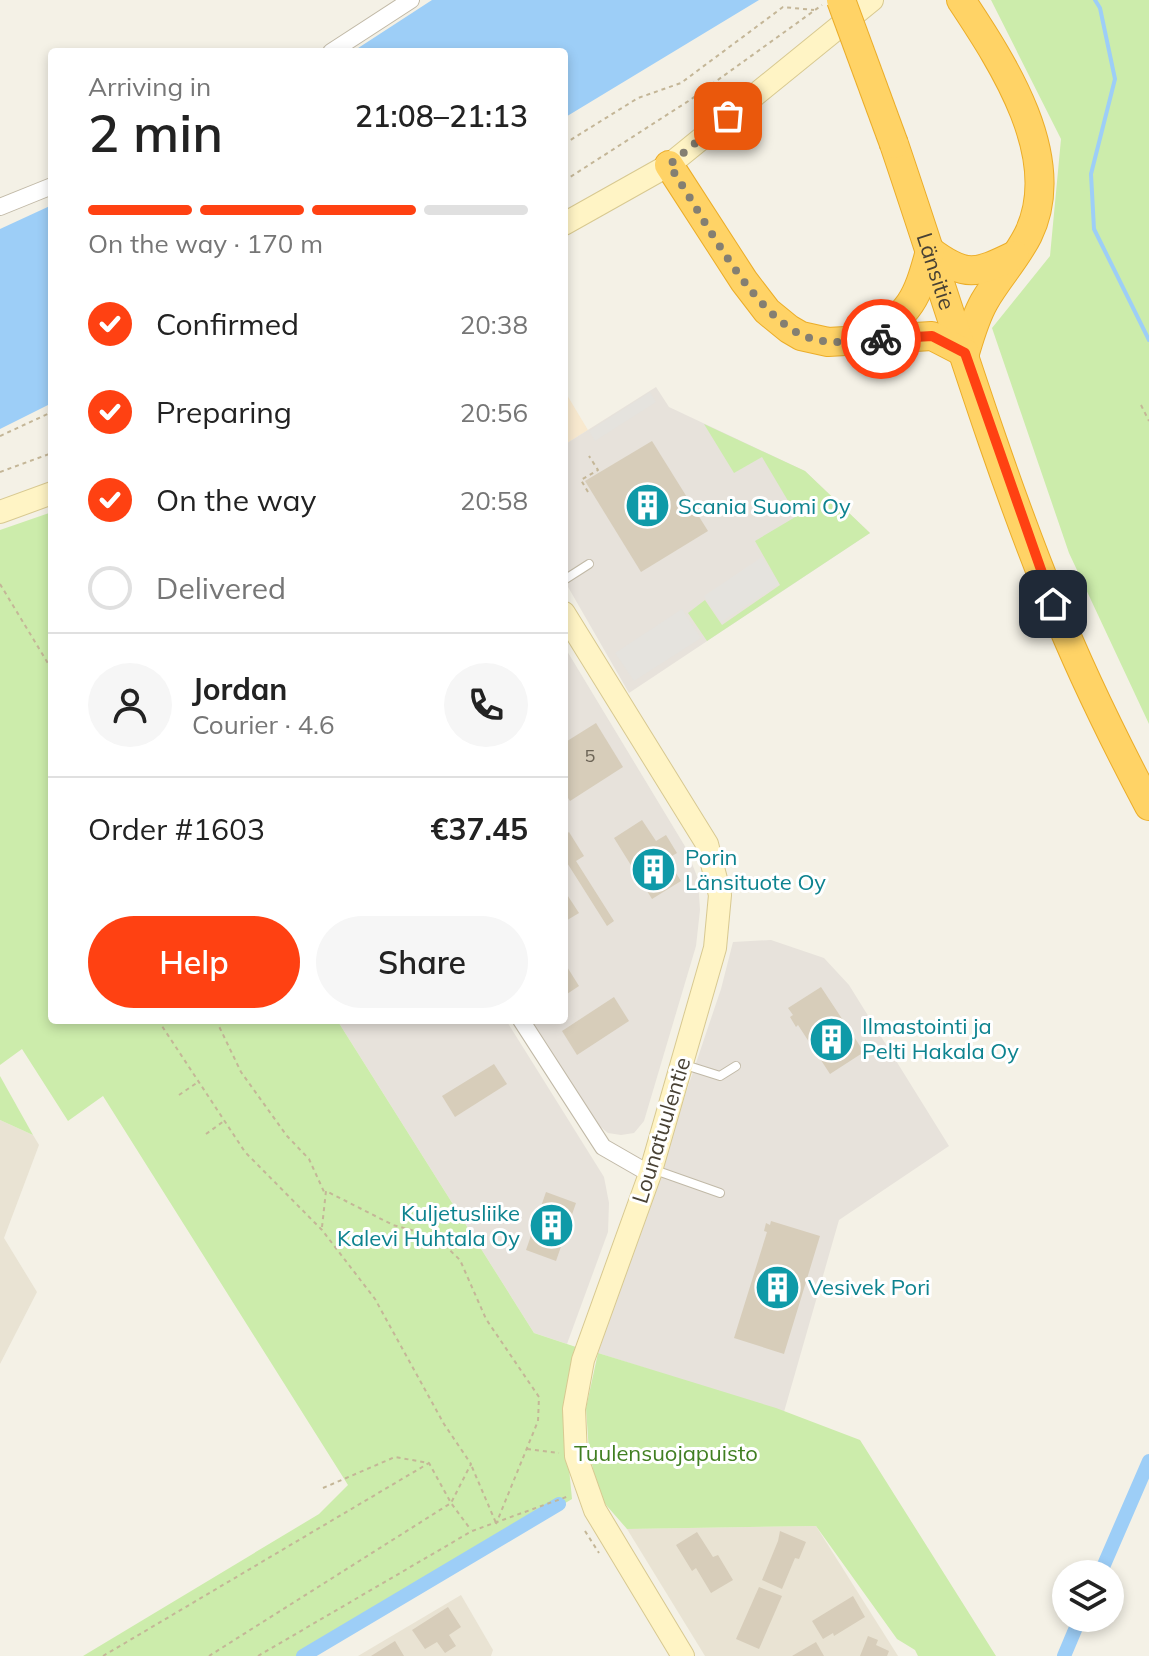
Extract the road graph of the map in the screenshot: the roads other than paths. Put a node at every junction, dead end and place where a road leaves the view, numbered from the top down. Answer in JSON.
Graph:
{"nodes":[{"id":1,"x":411,"y":0,"type":"edge"},
{"id":2,"x":872,"y":0,"type":"edge"},
{"id":3,"x":961,"y":0,"type":"edge"},
{"id":4,"x":828,"y":5,"type":"edge"},
{"id":5,"x":337,"y":48,"type":"edge"},
{"id":6,"x":669,"y":165,"type":"junction"},
{"id":7,"x":48,"y":188,"type":"edge"},
{"id":8,"x":0,"y":207,"type":"edge"},
{"id":9,"x":568,"y":222,"type":"edge"},
{"id":10,"x":930,"y":251,"type":"junction"},
{"id":11,"x":1015,"y":255,"type":"junction"},
{"id":12,"x":867,"y":340,"type":"junction"},
{"id":13,"x":965,"y":353,"type":"junction"},
{"id":14,"x":48,"y":494,"type":"edge"},
{"id":15,"x":0,"y":512,"type":"edge"},
{"id":16,"x":589,"y":564,"type":"dead end"},
{"id":17,"x":568,"y":577,"type":"edge"},
{"id":18,"x":568,"y":619,"type":"edge"},
{"id":19,"x":1149,"y":806,"type":"edge"},
{"id":20,"x":524,"y":1024,"type":"edge"},
{"id":21,"x":681,"y":1064,"type":"junction"},
{"id":22,"x":736,"y":1066,"type":"dead end"},
{"id":23,"x":650,"y":1171,"type":"junction"},
{"id":24,"x":720,"y":1193,"type":"dead end"},
{"id":25,"x":683,"y":1656,"type":"edge"}],
"edges":[{"from":1,"to":5,"type":"street"},
{"from":2,"to":6,"type":"street"},
{"from":3,"to":11,"type":"highway"},
{"from":4,"to":10,"type":"highway","name":"Länsitie","bridge":true},
{"from":6,"to":9,"type":"street"},
{"from":6,"to":12,"type":"highway"},
{"from":7,"to":8,"type":"street"},
{"from":10,"to":11,"type":"highway"},
{"from":10,"to":12,"type":"highway"},
{"from":10,"to":13,"type":"highway","name":"Länsitie"},
{"from":11,"to":13,"type":"highway"},
{"from":12,"to":13,"type":"highway"},
{"from":13,"to":19,"type":"highway","name":"Länsitie"},
{"from":14,"to":15,"type":"street"},
{"from":16,"to":17,"type":"lane"},
{"from":18,"to":21,"type":"street","name":"Lounatuulentie"},
{"from":20,"to":23,"type":"street"},
{"from":21,"to":22,"type":"lane"},
{"from":21,"to":23,"type":"street","name":"Lounatuulentie"},
{"from":23,"to":24,"type":"lane"},
{"from":23,"to":25,"type":"street","name":"Lounatuulentie"}]}
